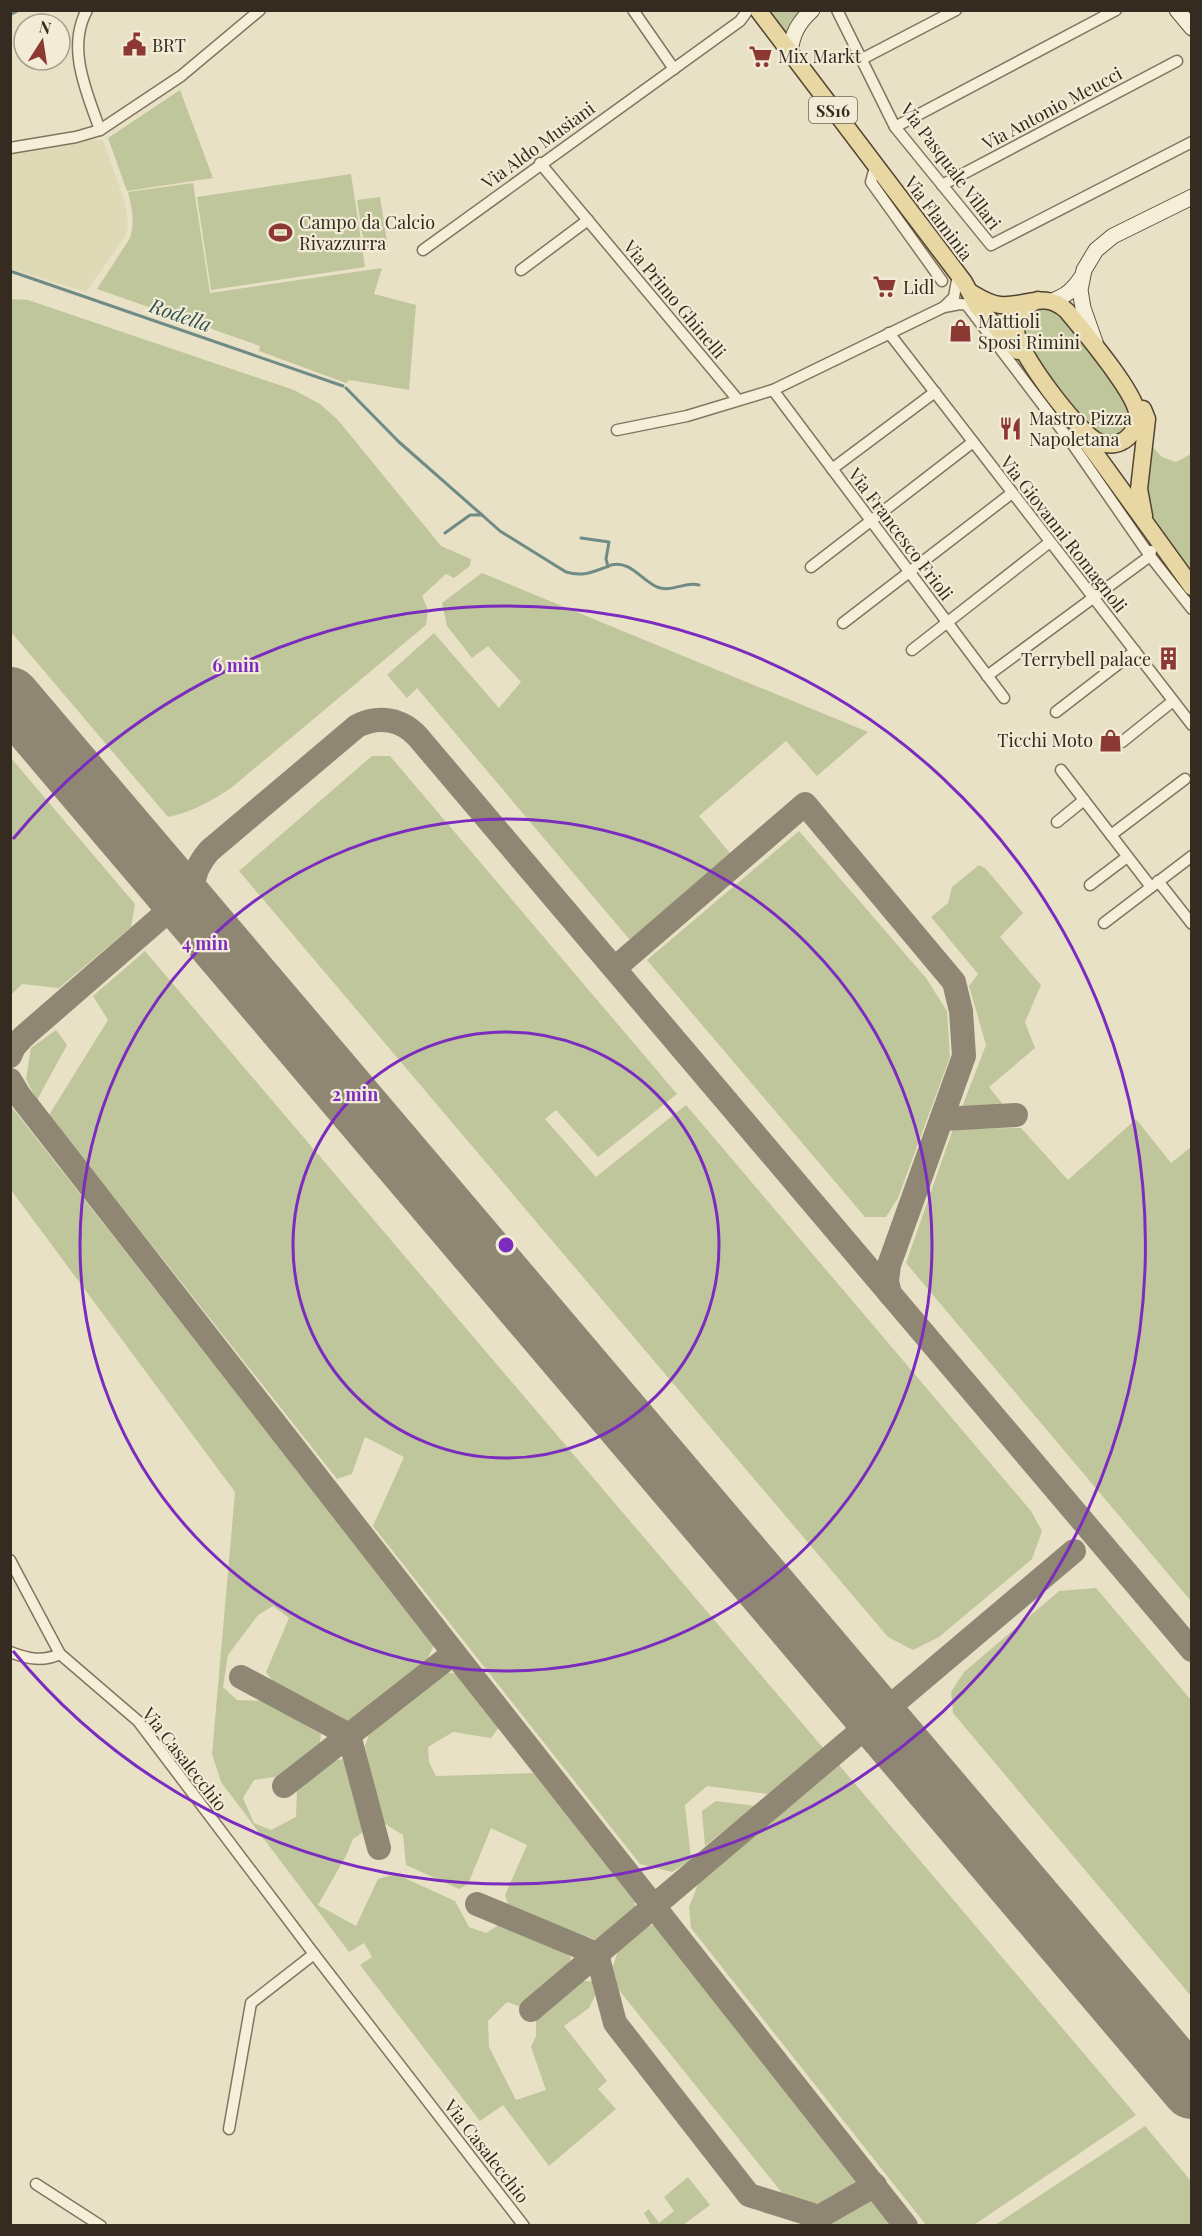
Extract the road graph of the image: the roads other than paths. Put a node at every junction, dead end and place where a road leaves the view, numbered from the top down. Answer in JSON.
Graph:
{"nodes":[{"id":1,"x":87,"y":10,"type":"edge"},
{"id":2,"x":260,"y":10,"type":"edge"},
{"id":3,"x":633,"y":10,"type":"edge"},
{"id":4,"x":748,"y":10,"type":"edge"},
{"id":5,"x":758,"y":10,"type":"edge"},
{"id":6,"x":812,"y":10,"type":"edge"},
{"id":7,"x":837,"y":10,"type":"edge"},
{"id":8,"x":956,"y":10,"type":"edge"},
{"id":9,"x":1116,"y":10,"type":"edge"},
{"id":10,"x":1177,"y":10,"type":"edge"},
{"id":11,"x":740,"y":21,"type":"junction"},
{"id":12,"x":772,"y":28,"type":"junction"},
{"id":13,"x":1191,"y":28,"type":"edge"},
{"id":14,"x":790,"y":53,"type":"junction"},
{"id":15,"x":862,"y":59,"type":"junction"},
{"id":16,"x":1177,"y":61,"type":"dead end"},
{"id":17,"x":674,"y":69,"type":"junction"},
{"id":18,"x":896,"y":126,"type":"junction"},
{"id":19,"x":100,"y":130,"type":"junction"},
{"id":20,"x":1191,"y":142,"type":"edge"},
{"id":21,"x":10,"y":148,"type":"edge"},
{"id":22,"x":540,"y":163,"type":"junction"},
{"id":23,"x":942,"y":185,"type":"junction"},
{"id":24,"x":1191,"y":196,"type":"edge"},
{"id":25,"x":588,"y":220,"type":"junction"},
{"id":26,"x":423,"y":250,"type":"dead end"},
{"id":27,"x":520,"y":270,"type":"dead end"},
{"id":28,"x":1083,"y":275,"type":"junction"},
{"id":29,"x":950,"y":278,"type":"junction"},
{"id":30,"x":1045,"y":300,"type":"junction"},
{"id":31,"x":971,"y":304,"type":"junction"},
{"id":32,"x":944,"y":307,"type":"junction"},
{"id":33,"x":889,"y":333,"type":"junction"},
{"id":34,"x":1098,"y":350,"type":"junction"},
{"id":35,"x":1024,"y":354,"type":"junction"},
{"id":36,"x":1121,"y":382,"type":"junction"},
{"id":37,"x":773,"y":390,"type":"junction"},
{"id":38,"x":934,"y":392,"type":"junction"},
{"id":39,"x":738,"y":400,"type":"junction"},
{"id":40,"x":1080,"y":429,"type":"junction"},
{"id":41,"x":618,"y":430,"type":"dead end"},
{"id":42,"x":973,"y":442,"type":"junction"},
{"id":43,"x":832,"y":469,"type":"junction"},
{"id":44,"x":1012,"y":493,"type":"junction"},
{"id":45,"x":871,"y":521,"type":"junction"},
{"id":46,"x":1150,"y":531,"type":"junction"},
{"id":47,"x":1050,"y":542,"type":"junction"},
{"id":48,"x":1150,"y":556,"type":"junction"},
{"id":49,"x":812,"y":567,"type":"dead end"},
{"id":50,"x":909,"y":572,"type":"junction"},
{"id":51,"x":1191,"y":587,"type":"edge"},
{"id":52,"x":1093,"y":598,"type":"junction"},
{"id":53,"x":1191,"y":609,"type":"edge"},
{"id":54,"x":843,"y":622,"type":"dead end"},
{"id":55,"x":947,"y":623,"type":"junction"},
{"id":56,"x":912,"y":650,"type":"dead end"},
{"id":57,"x":1134,"y":651,"type":"junction"},
{"id":58,"x":987,"y":676,"type":"junction"},
{"id":59,"x":1004,"y":698,"type":"dead end"},
{"id":60,"x":1173,"y":701,"type":"junction"},
{"id":61,"x":1056,"y":712,"type":"dead end"},
{"id":62,"x":1191,"y":725,"type":"edge"},
{"id":63,"x":1122,"y":742,"type":"dead end"},
{"id":64,"x":1061,"y":770,"type":"dead end"},
{"id":65,"x":1185,"y":779,"type":"dead end"},
{"id":66,"x":1084,"y":800,"type":"junction"},
{"id":67,"x":1057,"y":822,"type":"dead end"},
{"id":68,"x":1111,"y":835,"type":"junction"},
{"id":69,"x":1191,"y":856,"type":"edge"},
{"id":70,"x":1127,"y":857,"type":"junction"},
{"id":71,"x":1154,"y":884,"type":"junction"},
{"id":72,"x":1090,"y":885,"type":"dead end"},
{"id":73,"x":1104,"y":923,"type":"dead end"},
{"id":74,"x":1191,"y":924,"type":"edge"},
{"id":75,"x":10,"y":1560,"type":"edge"},
{"id":76,"x":10,"y":1652,"type":"edge"},
{"id":77,"x":60,"y":1654,"type":"junction"},
{"id":78,"x":314,"y":1954,"type":"junction"},
{"id":79,"x":229,"y":2129,"type":"dead end"},
{"id":80,"x":36,"y":2184,"type":"dead end"},
{"id":81,"x":101,"y":2226,"type":"edge"},
{"id":82,"x":524,"y":2226,"type":"edge"}],
"edges":[{"from":1,"to":19,"type":"street"},
{"from":2,"to":19,"type":"street"},
{"from":3,"to":17,"type":"street"},
{"from":4,"to":11,"type":"street","name":"Via Aldo Musiani"},
{"from":5,"to":12,"type":"main road","name":"Via Flaminia","number":"SS16"},
{"from":6,"to":14,"type":"main road"},
{"from":7,"to":15,"type":"street","name":"Via Pasquale Villari"},
{"from":8,"to":15,"type":"street"},
{"from":9,"to":18,"type":"street"},
{"from":10,"to":13,"type":"main road"},
{"from":11,"to":12,"type":"street"},
{"from":11,"to":17,"type":"street","name":"Via Aldo Musiani"},
{"from":12,"to":14,"type":"main road","name":"Via Flaminia","number":"SS16"},
{"from":14,"to":29,"type":"main road","name":"Via Flaminia","number":"SS16"},
{"from":15,"to":18,"type":"street","name":"Via Pasquale Villari"},
{"from":16,"to":23,"type":"street","name":"Via Antonio Meucci"},
{"from":17,"to":22,"type":"street","name":"Via Aldo Musiani"},
{"from":18,"to":23,"type":"street","name":"Via Pasquale Villari"},
{"from":19,"to":21,"type":"street"},
{"from":20,"to":23,"type":"street","name":"Via Pasquale Villari"},
{"from":22,"to":25,"type":"street","name":"Via Primo Ghinelli"},
{"from":22,"to":26,"type":"street","name":"Via Aldo Musiani"},
{"from":24,"to":28,"type":"main road"},
{"from":25,"to":27,"type":"street"},
{"from":25,"to":39,"type":"street","name":"Via Primo Ghinelli"},
{"from":28,"to":30,"type":"main road"},
{"from":28,"to":34,"type":"main road"},
{"from":29,"to":31,"type":"main road","name":"Via Flaminia","number":"SS16"},
{"from":29,"to":32,"type":"street"},
{"from":30,"to":31,"type":"main road","name":"Via Flaminia","number":"SS16"},
{"from":30,"to":34,"type":"main road","name":"Via Flaminia","number":"SS16"},
{"from":30,"to":35,"type":"main road","name":"Via Flaminia","number":"SS16"},
{"from":31,"to":32,"type":"street"},
{"from":31,"to":35,"type":"main road","name":"Via Flaminia","number":"SS16"},
{"from":31,"to":48,"type":"street","name":"Via Flaminia"},
{"from":32,"to":33,"type":"street"},
{"from":33,"to":37,"type":"street"},
{"from":33,"to":38,"type":"street","name":"Via Giovanni Romagnoli"},
{"from":34,"to":36,"type":"main road","name":"Via Flaminia","number":"SS16"},
{"from":35,"to":40,"type":"main road","name":"Via Flaminia","number":"SS16"},
{"from":36,"to":40,"type":"main road","name":"Via Flaminia","number":"SS16"},
{"from":36,"to":46,"type":"main road","name":"Via Flaminia","number":"SS16"},
{"from":37,"to":39,"type":"street"},
{"from":37,"to":43,"type":"street","name":"Via Francesco Frioli"},
{"from":38,"to":42,"type":"street","name":"Via Giovanni Romagnoli"},
{"from":38,"to":43,"type":"street"},
{"from":39,"to":41,"type":"street"},
{"from":40,"to":46,"type":"main road","name":"Via Flaminia","number":"SS16"},
{"from":42,"to":44,"type":"street","name":"Via Giovanni Romagnoli"},
{"from":42,"to":45,"type":"street"},
{"from":43,"to":45,"type":"street","name":"Via Francesco Frioli"},
{"from":44,"to":47,"type":"street","name":"Via Giovanni Romagnoli"},
{"from":44,"to":50,"type":"street"},
{"from":45,"to":49,"type":"street"},
{"from":45,"to":50,"type":"street","name":"Via Francesco Frioli"},
{"from":46,"to":48,"type":"street"},
{"from":46,"to":51,"type":"main road","name":"Via Flaminia","number":"SS16"},
{"from":47,"to":52,"type":"street","name":"Via Giovanni Romagnoli"},
{"from":47,"to":55,"type":"street"},
{"from":48,"to":52,"type":"street"},
{"from":48,"to":53,"type":"street","name":"Via Flaminia"},
{"from":50,"to":54,"type":"street"},
{"from":50,"to":55,"type":"street","name":"Via Francesco Frioli"},
{"from":52,"to":57,"type":"street","name":"Via Giovanni Romagnoli"},
{"from":52,"to":58,"type":"street"},
{"from":55,"to":56,"type":"street"},
{"from":55,"to":58,"type":"street","name":"Via Francesco Frioli"},
{"from":57,"to":60,"type":"street","name":"Via Giovanni Romagnoli"},
{"from":57,"to":61,"type":"street"},
{"from":58,"to":59,"type":"street","name":"Via Francesco Frioli"},
{"from":60,"to":62,"type":"street","name":"Via Giovanni Romagnoli"},
{"from":60,"to":63,"type":"street"},
{"from":64,"to":66,"type":"street"},
{"from":65,"to":68,"type":"street"},
{"from":66,"to":67,"type":"street"},
{"from":66,"to":68,"type":"street"},
{"from":68,"to":70,"type":"street"},
{"from":69,"to":71,"type":"street"},
{"from":70,"to":71,"type":"street"},
{"from":70,"to":72,"type":"street"},
{"from":71,"to":73,"type":"street"},
{"from":71,"to":74,"type":"street"},
{"from":75,"to":77,"type":"street","name":"Via Casalecchio"},
{"from":76,"to":77,"type":"street"},
{"from":77,"to":78,"type":"street","name":"Via Casalecchio"},
{"from":78,"to":79,"type":"street"},
{"from":78,"to":82,"type":"street","name":"Via Casalecchio"},
{"from":80,"to":81,"type":"street"}]}
